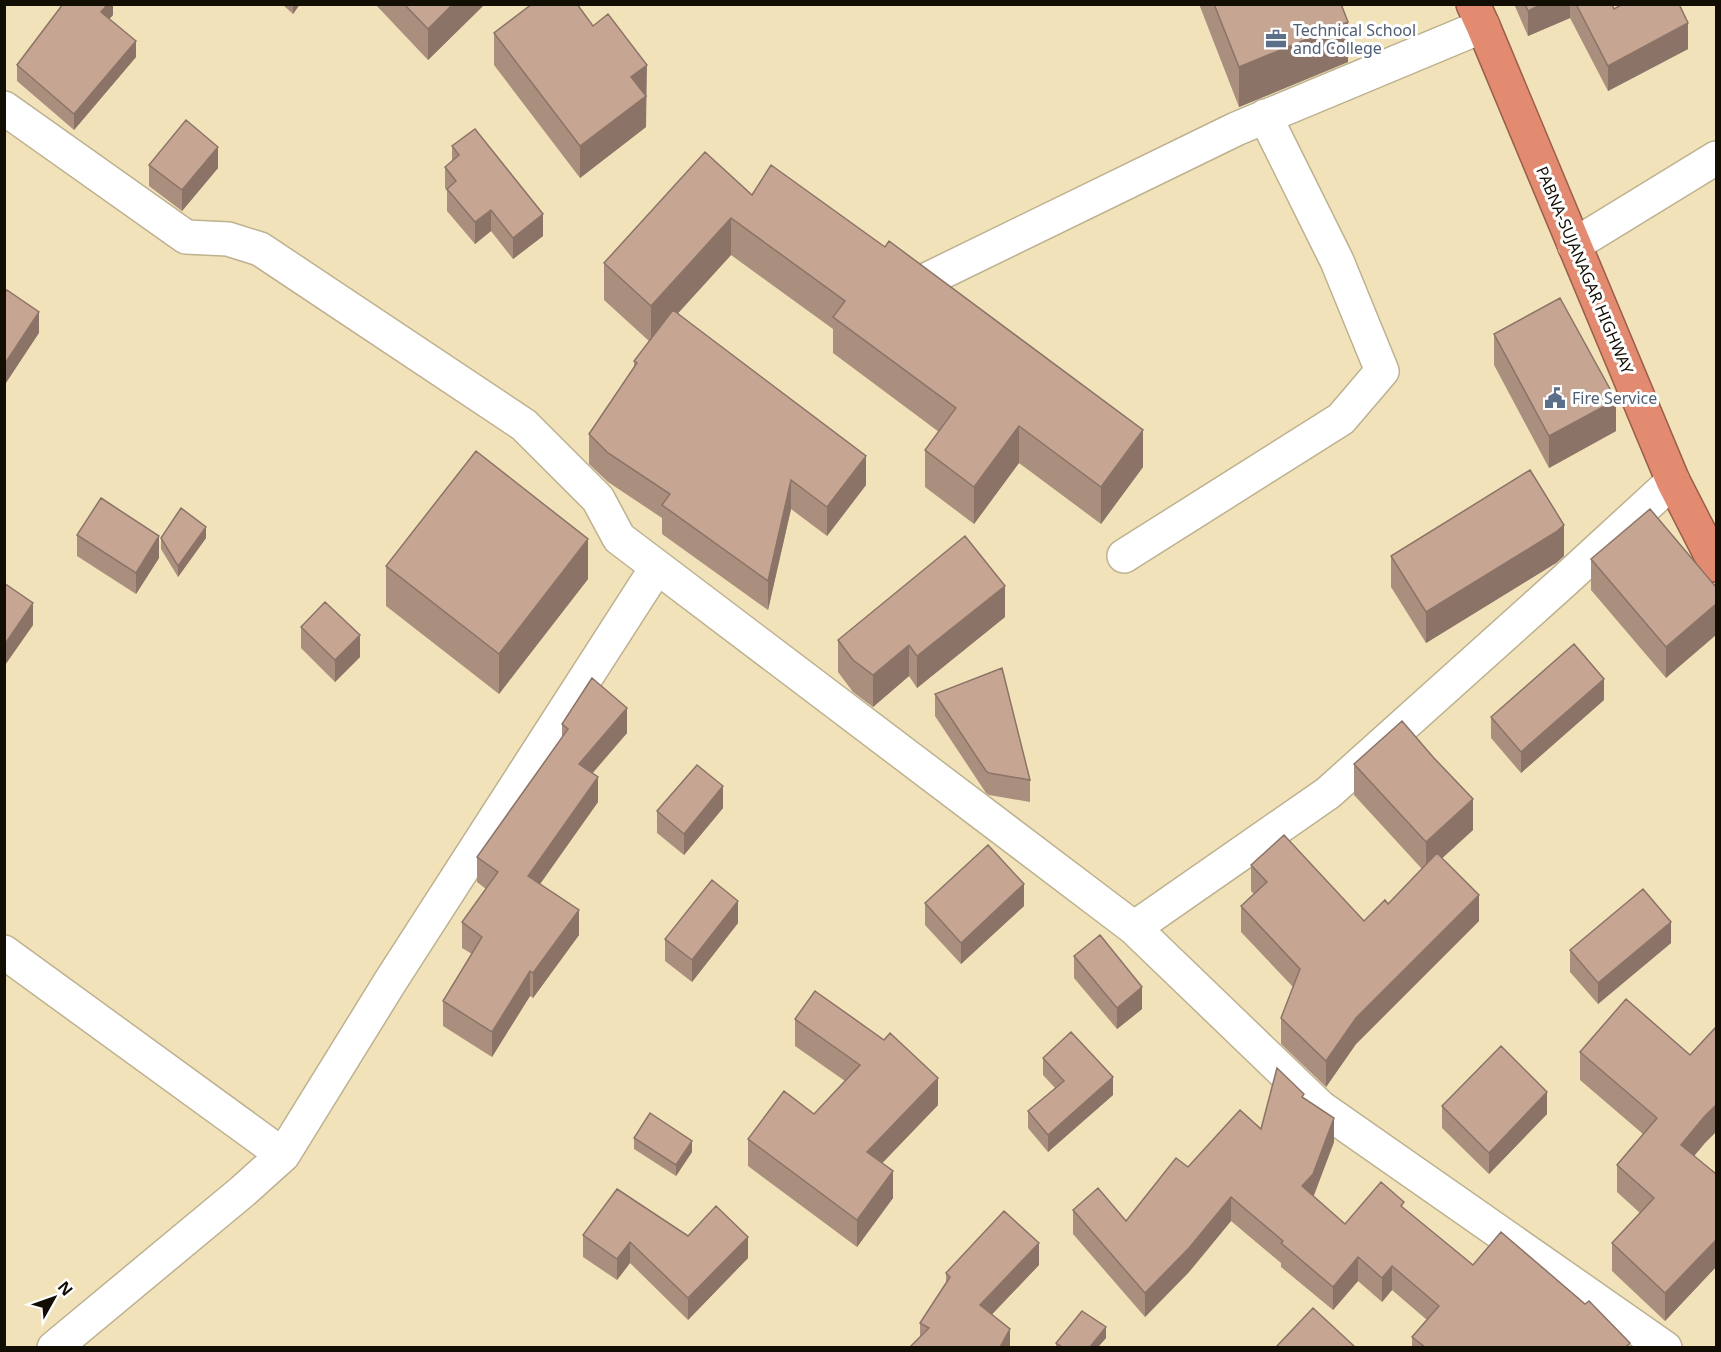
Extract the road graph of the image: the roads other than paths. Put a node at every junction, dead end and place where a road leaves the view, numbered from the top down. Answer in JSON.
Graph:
{"nodes":[{"id":1,"x":1478,"y":15,"type":"edge"},
{"id":2,"x":4,"y":108,"type":"edge"},
{"id":3,"x":1265,"y":116,"type":"junction"},
{"id":4,"x":1716,"y":158,"type":"edge"},
{"id":5,"x":1574,"y":245,"type":"junction"},
{"id":6,"x":924,"y":281,"type":"edge"},
{"id":7,"x":1673,"y":481,"type":"junction"},
{"id":8,"x":1124,"y":556,"type":"dead end"},
{"id":9,"x":1716,"y":565,"type":"edge"},
{"id":10,"x":657,"y":567,"type":"junction"},
{"id":11,"x":1134,"y":928,"type":"junction"},
{"id":12,"x":4,"y":952,"type":"edge"},
{"id":13,"x":283,"y":1155,"type":"junction"},
{"id":14,"x":54,"y":1347,"type":"edge"},
{"id":15,"x":1665,"y":1347,"type":"edge"}],
"edges":[{"from":1,"to":3,"type":"street"},
{"from":1,"to":5,"type":"highway","name":"PABNA-SUJANAGAR HIGHWAY"},
{"from":2,"to":10,"type":"street"},
{"from":3,"to":6,"type":"street"},
{"from":3,"to":8,"type":"street"},
{"from":4,"to":5,"type":"street"},
{"from":5,"to":7,"type":"highway","name":"PABNA-SUJANAGAR HIGHWAY"},
{"from":7,"to":9,"type":"highway","name":"PABNA-SUJANAGAR HIGHWAY"},
{"from":7,"to":11,"type":"street"},
{"from":10,"to":11,"type":"street"},
{"from":10,"to":13,"type":"street"},
{"from":11,"to":15,"type":"street"},
{"from":12,"to":13,"type":"street"},
{"from":13,"to":14,"type":"street"}]}
